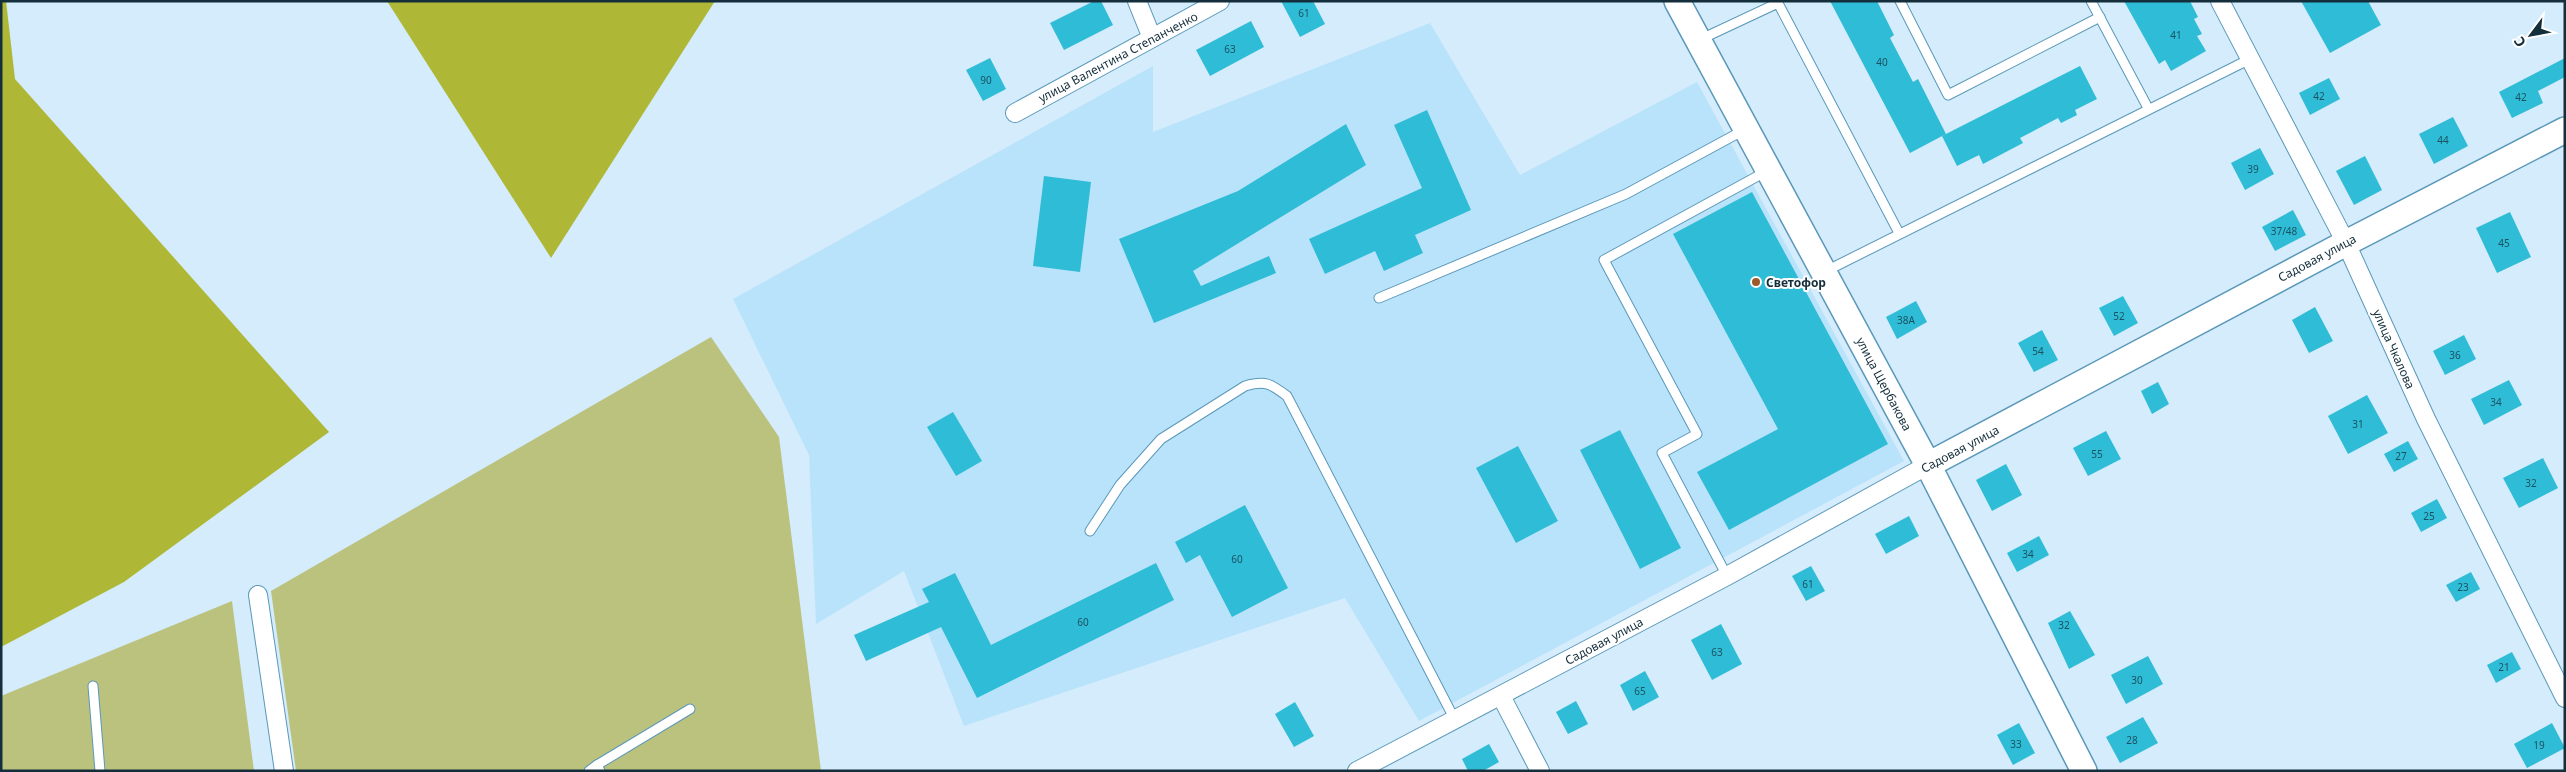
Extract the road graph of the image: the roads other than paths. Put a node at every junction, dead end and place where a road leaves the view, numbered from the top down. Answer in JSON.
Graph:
{"nodes":[{"id":1,"x":1136,"y":1,"type":"edge"},
{"id":2,"x":1220,"y":1,"type":"edge"},
{"id":3,"x":1677,"y":1,"type":"edge"},
{"id":4,"x":1900,"y":1,"type":"edge"},
{"id":5,"x":2092,"y":1,"type":"edge"},
{"id":6,"x":2220,"y":1,"type":"edge"},
{"id":7,"x":2100,"y":18,"type":"junction"},
{"id":8,"x":1152,"y":38,"type":"junction"},
{"id":9,"x":1698,"y":41,"type":"junction"},
{"id":10,"x":2250,"y":59,"type":"junction"},
{"id":11,"x":2148,"y":108,"type":"junction"},
{"id":12,"x":1015,"y":112,"type":"dead end"},
{"id":13,"x":1746,"y":129,"type":"junction"},
{"id":14,"x":2565,"y":130,"type":"edge"},
{"id":15,"x":1768,"y":170,"type":"junction"},
{"id":16,"x":1900,"y":233,"type":"junction"},
{"id":17,"x":2346,"y":243,"type":"junction"},
{"id":18,"x":1824,"y":272,"type":"junction"},
{"id":19,"x":1378,"y":298,"type":"dead end"},
{"id":20,"x":1928,"y":465,"type":"junction"},
{"id":21,"x":1090,"y":531,"type":"dead end"},
{"id":22,"x":1727,"y":576,"type":"junction"},
{"id":23,"x":258,"y":595,"type":"dead end"},
{"id":24,"x":92,"y":686,"type":"dead end"},
{"id":25,"x":1501,"y":696,"type":"junction"},
{"id":26,"x":2565,"y":698,"type":"edge"},
{"id":27,"x":690,"y":709,"type":"dead end"},
{"id":28,"x":1455,"y":720,"type":"junction"},
{"id":29,"x":599,"y":768,"type":"edge"},
{"id":30,"x":100,"y":771,"type":"edge"},
{"id":31,"x":284,"y":771,"type":"edge"},
{"id":32,"x":589,"y":771,"type":"edge"},
{"id":33,"x":1357,"y":771,"type":"edge"},
{"id":34,"x":1540,"y":771,"type":"edge"},
{"id":35,"x":2084,"y":771,"type":"edge"}],
"edges":[{"from":1,"to":8,"type":"street"},
{"from":2,"to":8,"type":"street","name":"улица Валентина Степанченко"},
{"from":3,"to":9,"type":"street","name":"улица Щербакова"},
{"from":4,"to":7,"type":"lane"},
{"from":5,"to":7,"type":"lane"},
{"from":6,"to":10,"type":"street","name":"улица Чкалова"},
{"from":7,"to":11,"type":"lane"},
{"from":8,"to":12,"type":"street","name":"улица Валентина Степанченко"},
{"from":9,"to":13,"type":"street","name":"улица Щербакова"},
{"from":9,"to":16,"type":"lane"},
{"from":10,"to":11,"type":"lane"},
{"from":10,"to":17,"type":"street","name":"улица Чкалова"},
{"from":11,"to":16,"type":"lane"},
{"from":13,"to":15,"type":"street","name":"улица Щербакова"},
{"from":13,"to":19,"type":"lane"},
{"from":14,"to":17,"type":"street","name":"Садовая улица"},
{"from":15,"to":18,"type":"street","name":"улица Щербакова"},
{"from":15,"to":22,"type":"lane"},
{"from":16,"to":18,"type":"lane"},
{"from":17,"to":20,"type":"street","name":"Садовая улица"},
{"from":17,"to":26,"type":"street","name":"улица Чкалова"},
{"from":18,"to":20,"type":"street","name":"улица Щербакова"},
{"from":20,"to":22,"type":"street","name":"Садовая улица"},
{"from":20,"to":35,"type":"street","name":"улица Щербакова"},
{"from":21,"to":28,"type":"lane"},
{"from":22,"to":25,"type":"street","name":"Садовая улица"},
{"from":23,"to":31,"type":"street"},
{"from":24,"to":30,"type":"lane"},
{"from":25,"to":28,"type":"street","name":"Садовая улица"},
{"from":25,"to":34,"type":"street"},
{"from":27,"to":29,"type":"lane"},
{"from":28,"to":33,"type":"street","name":"Садовая улица"},
{"from":29,"to":32,"type":"lane"}]}
